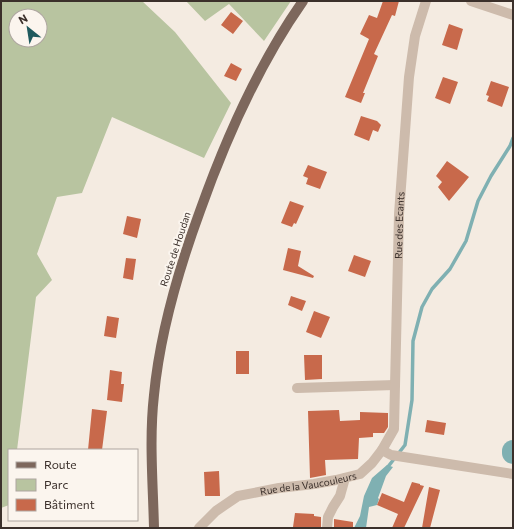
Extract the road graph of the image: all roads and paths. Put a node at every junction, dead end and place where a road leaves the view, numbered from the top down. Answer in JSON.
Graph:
{"nodes":[{"id":1,"x":303,"y":1,"type":"edge"},
{"id":2,"x":426,"y":1,"type":"edge"},
{"id":3,"x":471,"y":1,"type":"edge"},
{"id":4,"x":513,"y":15,"type":"edge"},
{"id":5,"x":395,"y":385,"type":"junction"},
{"id":6,"x":297,"y":388,"type":"dead end"},
{"id":7,"x":382,"y":450,"type":"junction"},
{"id":8,"x":508,"y":474,"type":"edge"},
{"id":9,"x":345,"y":478,"type":"junction"},
{"id":10,"x":154,"y":528,"type":"edge"},
{"id":11,"x":199,"y":528,"type":"edge"},
{"id":12,"x":327,"y":528,"type":"edge"}],
"edges":[{"from":1,"to":10,"type":"main road","name":"Route de Houdan"},
{"from":2,"to":5,"type":"street","name":"Rue des Ecants"},
{"from":3,"to":4,"type":"street"},
{"from":5,"to":6,"type":"street"},
{"from":5,"to":7,"type":"street","name":"Rue des Ecants"},
{"from":7,"to":8,"type":"street"},
{"from":7,"to":9,"type":"street","name":"Rue de la Vaucouleurs"},
{"from":9,"to":11,"type":"street","name":"Rue de la Vaucouleurs"},
{"from":9,"to":12,"type":"street"}]}
